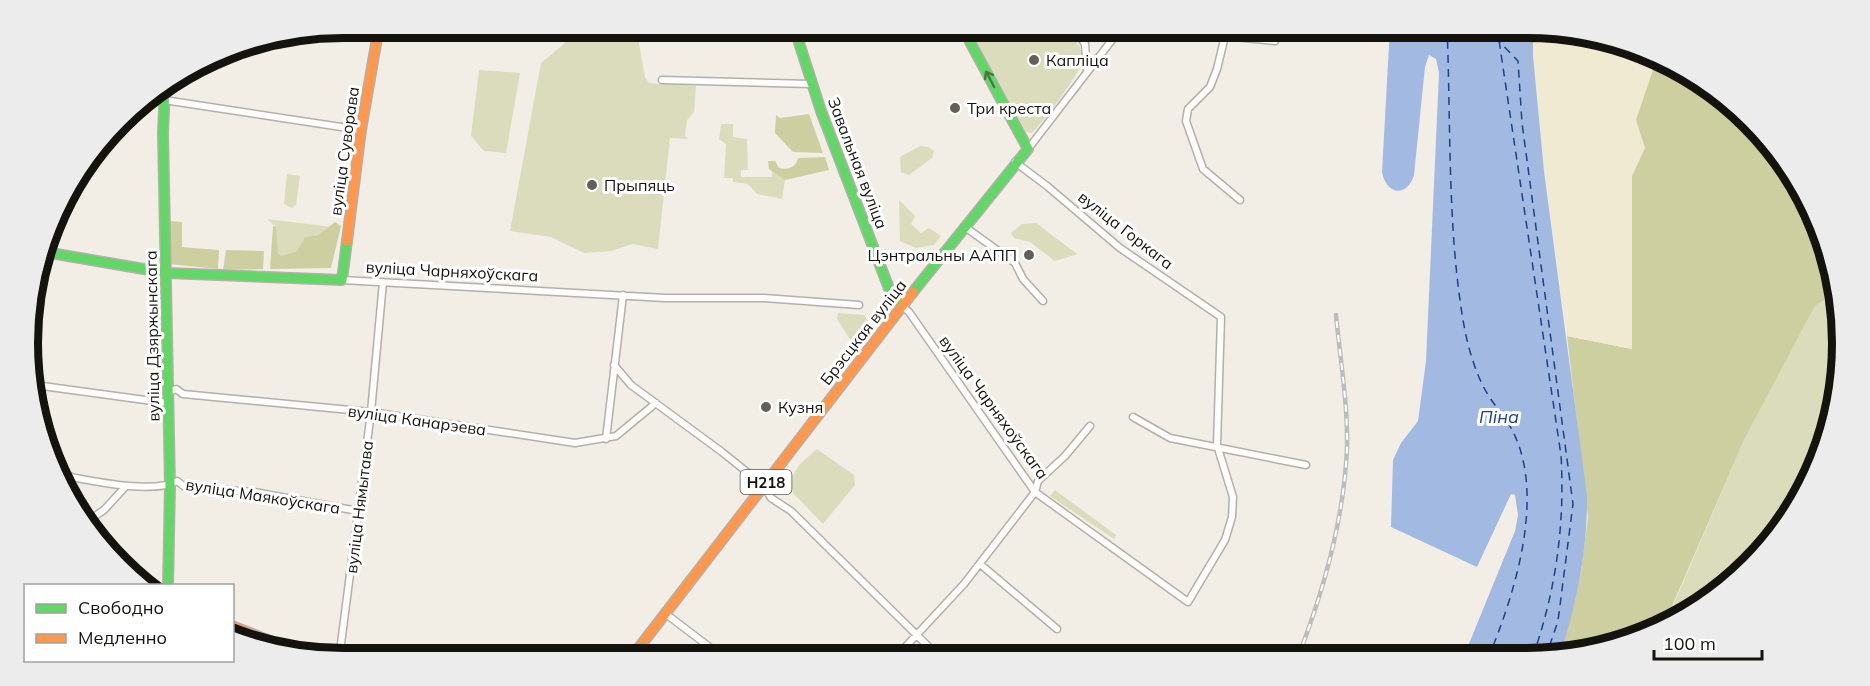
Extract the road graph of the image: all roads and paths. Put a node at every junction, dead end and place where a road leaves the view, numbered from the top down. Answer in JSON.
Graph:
{"nodes":[{"id":1,"x":377,"y":38,"type":"edge"},
{"id":2,"x":797,"y":38,"type":"edge"},
{"id":3,"x":969,"y":38,"type":"edge"},
{"id":4,"x":1081,"y":38,"type":"edge"},
{"id":5,"x":1113,"y":38,"type":"edge"},
{"id":6,"x":1225,"y":38,"type":"edge"},
{"id":7,"x":1245,"y":38,"type":"edge"},
{"id":8,"x":1275,"y":41,"type":"dead end"},
{"id":9,"x":1087,"y":72,"type":"junction"},
{"id":10,"x":662,"y":80,"type":"dead end"},
{"id":11,"x":811,"y":84,"type":"junction"},
{"id":12,"x":164,"y":96,"type":"edge"},
{"id":13,"x":163,"y":100,"type":"junction"},
{"id":14,"x":361,"y":130,"type":"junction"},
{"id":15,"x":1028,"y":149,"type":"junction"},
{"id":16,"x":1015,"y":162,"type":"junction"},
{"id":17,"x":1240,"y":200,"type":"dead end"},
{"id":18,"x":965,"y":227,"type":"junction"},
{"id":19,"x":51,"y":253,"type":"edge"},
{"id":20,"x":167,"y":273,"type":"junction"},
{"id":21,"x":342,"y":280,"type":"junction"},
{"id":22,"x":383,"y":282,"type":"junction"},
{"id":23,"x":623,"y":295,"type":"junction"},
{"id":24,"x":1044,"y":301,"type":"dead end"},
{"id":25,"x":859,"y":305,"type":"dead end"},
{"id":26,"x":902,"y":306,"type":"junction"},
{"id":27,"x":614,"y":365,"type":"junction"},
{"id":28,"x":40,"y":386,"type":"edge"},
{"id":29,"x":167,"y":393,"type":"junction"},
{"id":30,"x":167,"y":403,"type":"junction"},
{"id":31,"x":656,"y":403,"type":"junction"},
{"id":32,"x":370,"y":412,"type":"junction"},
{"id":33,"x":1133,"y":417,"type":"dead end"},
{"id":34,"x":1090,"y":426,"type":"dead end"},
{"id":35,"x":606,"y":439,"type":"junction"},
{"id":36,"x":1217,"y":445,"type":"junction"},
{"id":37,"x":1306,"y":465,"type":"dead end"},
{"id":38,"x":68,"y":476,"type":"edge"},
{"id":39,"x":170,"y":485,"type":"junction"},
{"id":40,"x":763,"y":485,"type":"junction"},
{"id":41,"x":126,"y":486,"type":"junction"},
{"id":42,"x":1035,"y":492,"type":"junction"},
{"id":43,"x":358,"y":511,"type":"junction"},
{"id":44,"x":93,"y":518,"type":"edge"},
{"id":45,"x":980,"y":564,"type":"junction"},
{"id":46,"x":168,"y":584,"type":"edge"},
{"id":47,"x":666,"y":614,"type":"junction"},
{"id":48,"x":234,"y":627,"type":"edge"},
{"id":49,"x":1057,"y":629,"type":"dead end"},
{"id":50,"x":917,"y":634,"type":"junction"},
{"id":51,"x":255,"y":635,"type":"edge"},
{"id":52,"x":340,"y":648,"type":"edge"},
{"id":53,"x":639,"y":648,"type":"edge"},
{"id":54,"x":711,"y":648,"type":"edge"},
{"id":55,"x":904,"y":648,"type":"edge"},
{"id":56,"x":930,"y":648,"type":"edge"}],
"edges":[{"from":1,"to":14,"type":"street","name":"вуліца Суворава"},
{"from":2,"to":11,"type":"street","name":"Завальная вуліца"},
{"from":15,"to":3,"type":"street","one_way":true},
{"from":4,"to":9,"type":"street"},
{"from":5,"to":9,"type":"street","name":"Брэсцкая вуліца"},
{"from":6,"to":17,"type":"street"},
{"from":7,"to":8,"type":"street"},
{"from":9,"to":15,"type":"street","name":"Брэсцкая вуліца"},
{"from":10,"to":11,"type":"street"},
{"from":11,"to":26,"type":"street","name":"Завальная вуліца"},
{"from":12,"to":13,"type":"street","name":"вуліца Дзяржынскага"},
{"from":13,"to":14,"type":"street"},
{"from":13,"to":20,"type":"street","name":"вуліца Дзяржынскага"},
{"from":14,"to":21,"type":"street","name":"вуліца Суворава"},
{"from":15,"to":16,"type":"street","name":"Брэсцкая вуліца","number":"Н218"},
{"from":16,"to":18,"type":"street","name":"Брэсцкая вуліца","number":"Н218"},
{"from":16,"to":36,"type":"street","name":"вуліца Горкага"},
{"from":18,"to":24,"type":"street"},
{"from":18,"to":26,"type":"street","name":"Брэсцкая вуліца","number":"Н218"},
{"from":19,"to":20,"type":"street","name":"вуліца Чарняхоўскага"},
{"from":20,"to":21,"type":"street","name":"вуліца Чарняхоўскага"},
{"from":20,"to":29,"type":"street","name":"вуліца Дзяржынскага"},
{"from":21,"to":22,"type":"street","name":"вуліца Чарняхоўскага"},
{"from":22,"to":23,"type":"street","name":"вуліца Чарняхоўскага"},
{"from":22,"to":32,"type":"street","name":"вуліца Нямытава"},
{"from":23,"to":25,"type":"street","name":"вуліца Чарняхоўскага"},
{"from":23,"to":27,"type":"street"},
{"from":26,"to":40,"type":"street","name":"Брэсцкая вуліца","number":"Н218"},
{"from":26,"to":42,"type":"street","name":"вуліца Чарняхоўскага"},
{"from":27,"to":31,"type":"street"},
{"from":27,"to":35,"type":"street"},
{"from":28,"to":30,"type":"street"},
{"from":29,"to":30,"type":"street","name":"вуліца Дзяржынскага"},
{"from":29,"to":32,"type":"street","name":"вуліца Канарэева"},
{"from":30,"to":39,"type":"street","name":"вуліца Дзяржынскага"},
{"from":31,"to":35,"type":"street","name":"вуліца Канарэева"},
{"from":31,"to":40,"type":"street"},
{"from":32,"to":35,"type":"street","name":"вуліца Канарэева"},
{"from":32,"to":43,"type":"street","name":"вуліца Нямытава"},
{"from":33,"to":36,"type":"street"},
{"from":34,"to":42,"type":"street"},
{"from":36,"to":37,"type":"street"},
{"from":36,"to":42,"type":"street","name":"вуліца Чарняхоўскага"},
{"from":38,"to":41,"type":"street","name":"вуліца Маякоўскага"},
{"from":39,"to":41,"type":"street","name":"вуліца Маякоўскага"},
{"from":39,"to":43,"type":"street","name":"вуліца Маякоўскага"},
{"from":39,"to":46,"type":"street","name":"вуліца Дзяржынскага"},
{"from":40,"to":47,"type":"street","name":"Брэсцкая вуліца","number":"Н218"},
{"from":40,"to":50,"type":"street"},
{"from":41,"to":44,"type":"street"},
{"from":42,"to":45,"type":"street"},
{"from":43,"to":52,"type":"street","name":"вуліца Нямытава"},
{"from":45,"to":49,"type":"street"},
{"from":45,"to":50,"type":"street"},
{"from":47,"to":53,"type":"street","name":"Брэсцкая вуліца","number":"Н218"},
{"from":47,"to":54,"type":"street"},
{"from":48,"to":51,"type":"street"},
{"from":50,"to":55,"type":"street"},
{"from":50,"to":56,"type":"street"}]}
